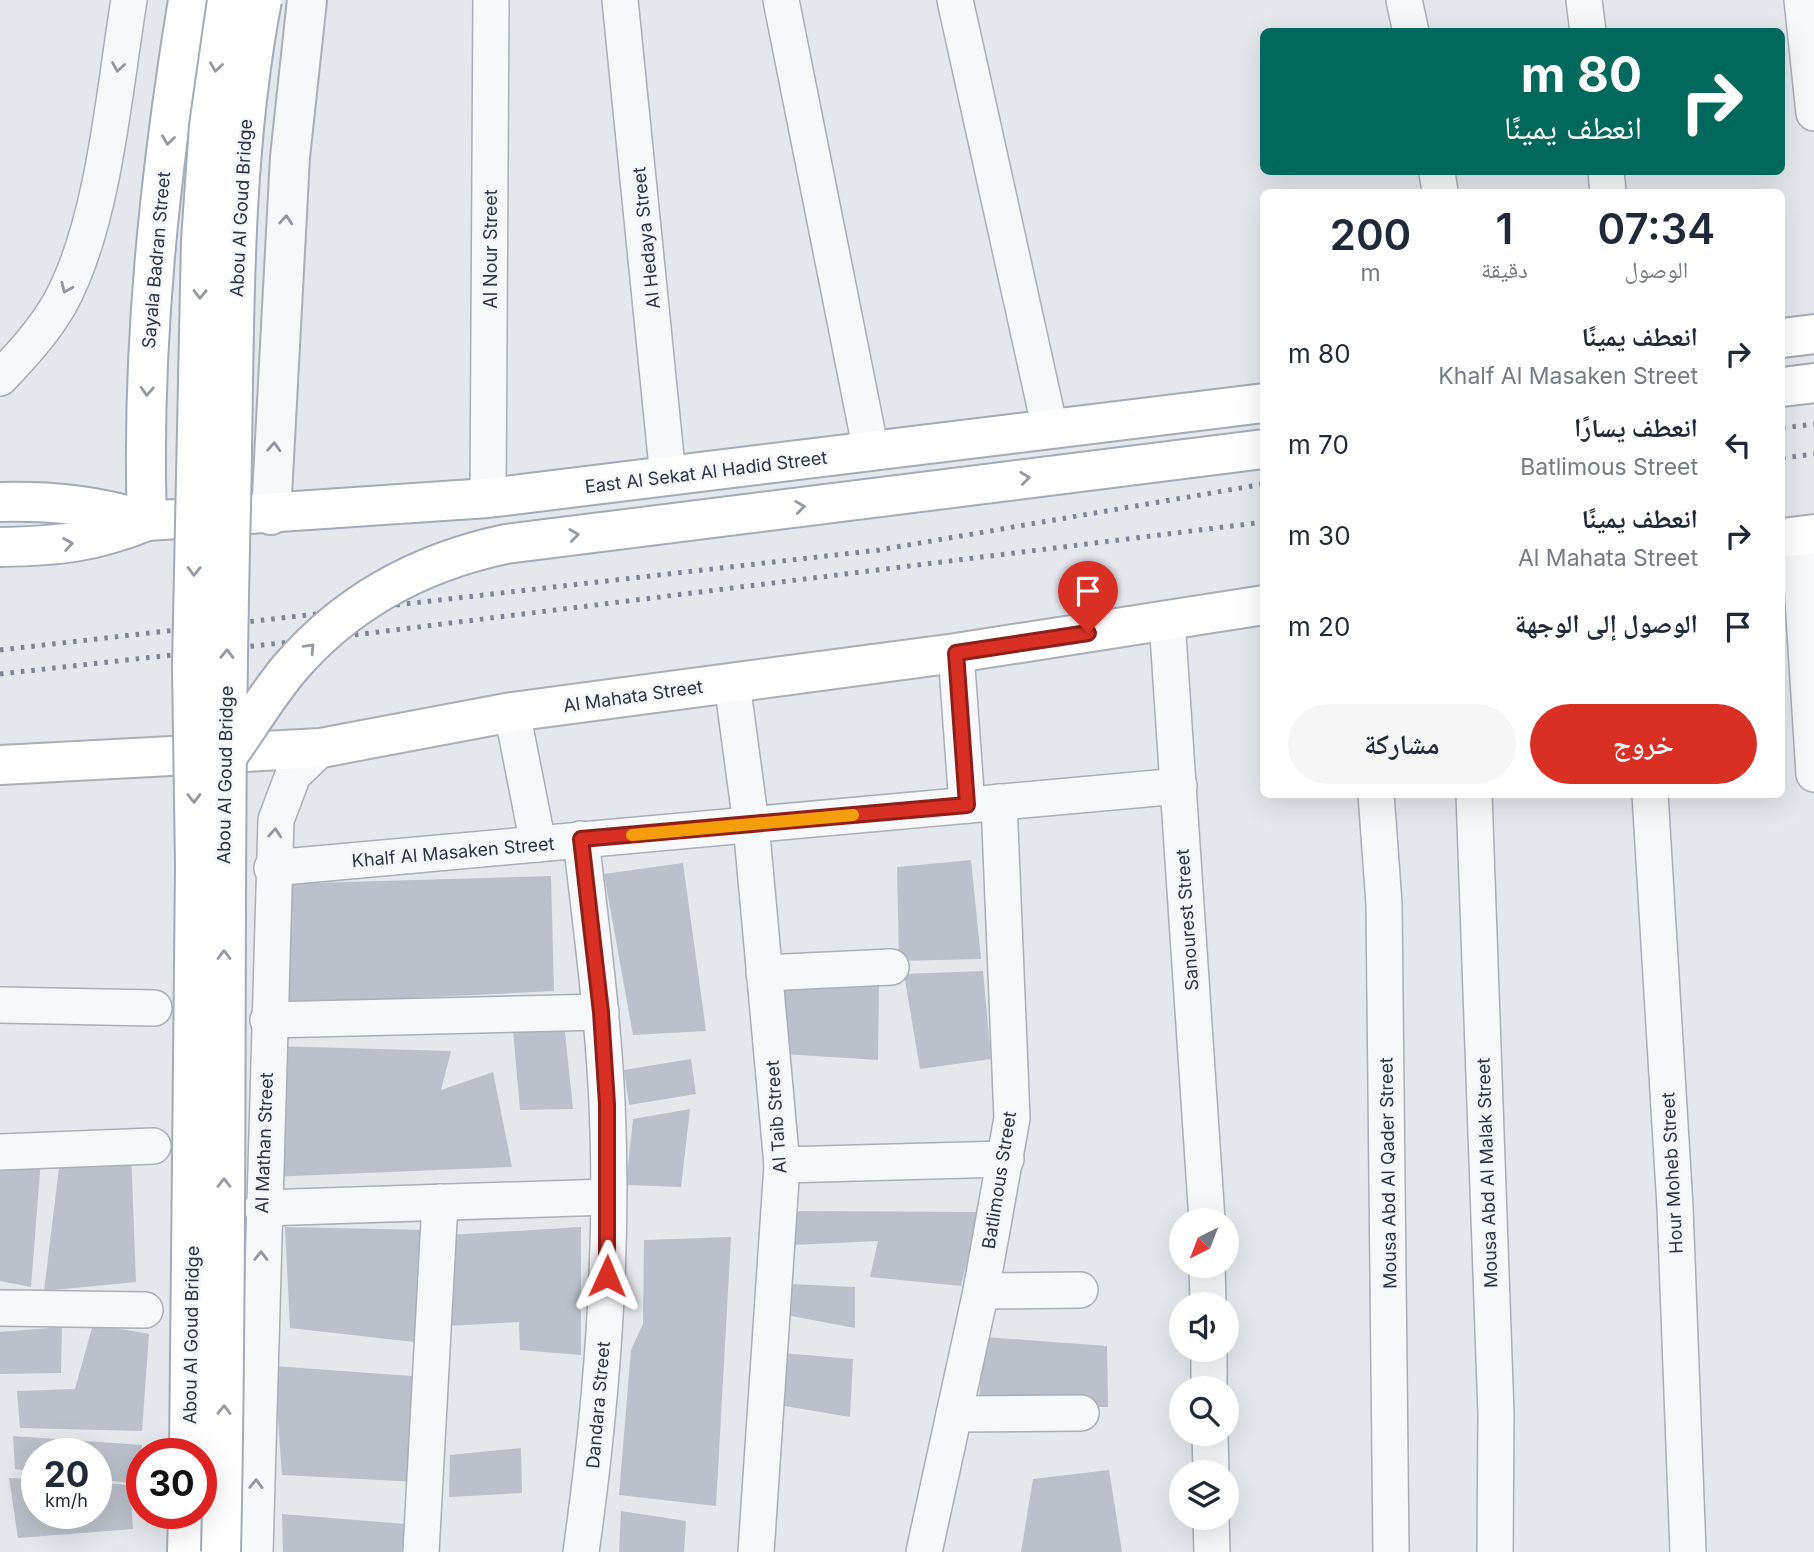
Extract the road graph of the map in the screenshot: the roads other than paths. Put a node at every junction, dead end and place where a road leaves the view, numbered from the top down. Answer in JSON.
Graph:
{"nodes":[{"id":1,"x":129,"y":0,"type":"edge"},
{"id":2,"x":188,"y":0,"type":"edge"},
{"id":3,"x":227,"y":0,"type":"edge"},
{"id":4,"x":262,"y":0,"type":"edge"},
{"id":5,"x":307,"y":0,"type":"edge"},
{"id":6,"x":491,"y":0,"type":"edge"},
{"id":7,"x":620,"y":0,"type":"edge"},
{"id":8,"x":781,"y":0,"type":"edge"},
{"id":9,"x":955,"y":0,"type":"edge"},
{"id":10,"x":1404,"y":0,"type":"edge"},
{"id":11,"x":1584,"y":0,"type":"edge"},
{"id":12,"x":1802,"y":0,"type":"edge"},
{"id":13,"x":1409,"y":28,"type":"edge"},
{"id":14,"x":1588,"y":28,"type":"edge"},
{"id":15,"x":1794,"y":41,"type":"edge"},
{"id":16,"x":1814,"y":113,"type":"edge"},
{"id":17,"x":1814,"y":334,"type":"edge"},
{"id":18,"x":1785,"y":338,"type":"edge"},
{"id":19,"x":0,"y":378,"type":"edge"},
{"id":20,"x":1814,"y":383,"type":"edge"},
{"id":21,"x":1785,"y":387,"type":"edge"},
{"id":22,"x":1260,"y":403,"type":"edge"},
{"id":23,"x":1050,"y":429,"type":"junction"},
{"id":24,"x":1260,"y":450,"type":"edge"},
{"id":25,"x":871,"y":451,"type":"junction"},
{"id":26,"x":668,"y":477,"type":"junction"},
{"id":27,"x":488,"y":498,"type":"junction"},
{"id":28,"x":0,"y":502,"type":"edge"},
{"id":29,"x":271,"y":515,"type":"junction"},
{"id":30,"x":147,"y":521,"type":"junction"},
{"id":31,"x":1798,"y":536,"type":"edge"},
{"id":32,"x":0,"y":547,"type":"edge"},
{"id":33,"x":1260,"y":606,"type":"edge"},
{"id":34,"x":1167,"y":620,"type":"junction"},
{"id":35,"x":956,"y":653,"type":"junction"},
{"id":36,"x":732,"y":683,"type":"junction"},
{"id":37,"x":512,"y":712,"type":"junction"},
{"id":38,"x":321,"y":748,"type":"junction"},
{"id":39,"x":224,"y":761,"type":"junction"},
{"id":40,"x":0,"y":765,"type":"edge"},
{"id":41,"x":1814,"y":774,"type":"edge"},
{"id":42,"x":1179,"y":786,"type":"junction"},
{"id":43,"x":1376,"y":798,"type":"edge"},
{"id":44,"x":1474,"y":798,"type":"edge"},
{"id":45,"x":1650,"y":798,"type":"edge"},
{"id":46,"x":983,"y":803,"type":"junction"},
{"id":47,"x":751,"y":824,"type":"junction"},
{"id":48,"x":581,"y":839,"type":"junction"},
{"id":49,"x":538,"y":844,"type":"junction"},
{"id":50,"x":272,"y":868,"type":"junction"},
{"id":51,"x":891,"y":967,"type":"dead end"},
{"id":52,"x":764,"y":973,"type":"junction"},
{"id":53,"x":0,"y":1005,"type":"edge"},
{"id":54,"x":154,"y":1008,"type":"dead end"},
{"id":55,"x":601,"y":1012,"type":"junction"},
{"id":56,"x":268,"y":1020,"type":"junction"},
{"id":57,"x":153,"y":1146,"type":"dead end"},
{"id":58,"x":0,"y":1152,"type":"edge"},
{"id":59,"x":1006,"y":1159,"type":"junction"},
{"id":60,"x":782,"y":1165,"type":"junction"},
{"id":61,"x":608,"y":1197,"type":"junction"},
{"id":62,"x":440,"y":1202,"type":"junction"},
{"id":63,"x":262,"y":1208,"type":"junction"},
{"id":64,"x":1206,"y":1208,"type":"edge"},
{"id":65,"x":1080,"y":1290,"type":"dead end"},
{"id":66,"x":981,"y":1291,"type":"junction"},
{"id":67,"x":0,"y":1308,"type":"edge"},
{"id":68,"x":145,"y":1310,"type":"dead end"},
{"id":69,"x":1081,"y":1413,"type":"dead end"},
{"id":70,"x":954,"y":1414,"type":"junction"},
{"id":71,"x":189,"y":1438,"type":"edge"},
{"id":72,"x":188,"y":1529,"type":"edge"},
{"id":73,"x":1211,"y":1530,"type":"edge"},
{"id":74,"x":187,"y":1552,"type":"edge"},
{"id":75,"x":220,"y":1552,"type":"edge"},
{"id":76,"x":255,"y":1552,"type":"edge"},
{"id":77,"x":421,"y":1552,"type":"edge"},
{"id":78,"x":581,"y":1552,"type":"edge"},
{"id":79,"x":757,"y":1552,"type":"edge"},
{"id":80,"x":924,"y":1552,"type":"edge"},
{"id":81,"x":1212,"y":1552,"type":"edge"},
{"id":82,"x":1391,"y":1552,"type":"edge"},
{"id":83,"x":1495,"y":1552,"type":"edge"},
{"id":84,"x":1688,"y":1552,"type":"edge"}],
"edges":[{"from":1,"to":19,"type":"street","one_way":true},
{"from":2,"to":30,"type":"main road","name":"Sayala Badran Street","one_way":true},
{"from":3,"to":71,"type":"main road","name":"Abou Al Goud Bridge","one_way":true,"bridge":true},
{"from":39,"to":4,"type":"main road","name":"Abou Al Goud Bridge","one_way":true,"bridge":true},
{"from":29,"to":5,"type":"street","one_way":true},
{"from":6,"to":27,"type":"street","name":"Al Nour Street"},
{"from":7,"to":26,"type":"street","name":"Al Hedaya Street"},
{"from":8,"to":25,"type":"street"},
{"from":9,"to":23,"type":"street"},
{"from":10,"to":13,"type":"street"},
{"from":11,"to":14,"type":"street"},
{"from":12,"to":15,"type":"street"},
{"from":15,"to":16,"type":"street"},
{"from":17,"to":18,"type":"main road"},
{"from":20,"to":21,"type":"main road"},
{"from":22,"to":23,"type":"main road","name":"East Al Sekat Al Hadid Street"},
{"from":23,"to":25,"type":"main road","name":"East Al Sekat Al Hadid Street"},
{"from":39,"to":24,"type":"main road","one_way":true,"bridge":true},
{"from":25,"to":26,"type":"main road","name":"East Al Sekat Al Hadid Street"},
{"from":26,"to":27,"type":"main road","name":"East Al Sekat Al Hadid Street"},
{"from":27,"to":29,"type":"main road","name":"East Al Sekat Al Hadid Street"},
{"from":28,"to":30,"type":"main road"},
{"from":29,"to":30,"type":"main road","name":"East Al Sekat Al Hadid Street"},
{"from":32,"to":30,"type":"main road","one_way":true},
{"from":31,"to":41,"type":"street"},
{"from":33,"to":34,"type":"main road","name":"Al Mahata Street"},
{"from":34,"to":35,"type":"main road","name":"Al Mahata Street"},
{"from":34,"to":42,"type":"street","name":"Sanourest Street"},
{"from":35,"to":36,"type":"main road","name":"Al Mahata Street"},
{"from":35,"to":46,"type":"street","name":"Batlimous Street"},
{"from":36,"to":37,"type":"main road","name":"Al Mahata Street"},
{"from":36,"to":47,"type":"street","name":"Al Taib Street"},
{"from":37,"to":38,"type":"main road","name":"Al Mahata Street"},
{"from":37,"to":49,"type":"street"},
{"from":38,"to":40,"type":"main road","name":"Al Mahata Street"},
{"from":50,"to":38,"type":"street","name":"Al Mathan Street","one_way":true},
{"from":75,"to":39,"type":"main road","name":"Abou Al Goud Bridge","one_way":true,"bridge":true},
{"from":42,"to":46,"type":"street","name":"Khalf Al Masaken Street"},
{"from":42,"to":64,"type":"street","name":"Sanourest Street"},
{"from":43,"to":82,"type":"street","name":"Mousa Abd Al Qader Street"},
{"from":44,"to":83,"type":"street","name":"Mousa Abd Al Malak Street"},
{"from":45,"to":84,"type":"street","name":"Hour Moheb Street"},
{"from":46,"to":47,"type":"street","name":"Khalf Al Masaken Street"},
{"from":46,"to":59,"type":"street","name":"Batlimous Street"},
{"from":47,"to":48,"type":"street","name":"Khalf Al Masaken Street"},
{"from":47,"to":52,"type":"street","name":"Al Taib Street"},
{"from":48,"to":49,"type":"street","name":"Khalf Al Masaken Street"},
{"from":48,"to":55,"type":"street","name":"Dandara Street"},
{"from":49,"to":50,"type":"street","name":"Khalf Al Masaken Street"},
{"from":50,"to":56,"type":"street","name":"Al Mathan Street"},
{"from":51,"to":52,"type":"street"},
{"from":52,"to":60,"type":"street","name":"Al Taib Street"},
{"from":53,"to":54,"type":"street"},
{"from":55,"to":56,"type":"street"},
{"from":55,"to":61,"type":"street","name":"Dandara Street"},
{"from":56,"to":63,"type":"street","name":"Al Mathan Street"},
{"from":57,"to":58,"type":"street"},
{"from":59,"to":60,"type":"street"},
{"from":59,"to":66,"type":"street","name":"Batlimous Street"},
{"from":60,"to":79,"type":"street","name":"Al Taib Street"},
{"from":61,"to":62,"type":"street"},
{"from":61,"to":78,"type":"street","name":"Dandara Street"},
{"from":62,"to":63,"type":"street"},
{"from":62,"to":77,"type":"street"},
{"from":76,"to":63,"type":"street","name":"Al Mathan Street","one_way":true},
{"from":65,"to":66,"type":"street"},
{"from":66,"to":70,"type":"street","name":"Batlimous Street"},
{"from":67,"to":68,"type":"street"},
{"from":69,"to":70,"type":"street"},
{"from":70,"to":80,"type":"street","name":"Batlimous Street"},
{"from":72,"to":74,"type":"main road"},
{"from":73,"to":81,"type":"street"}]}
